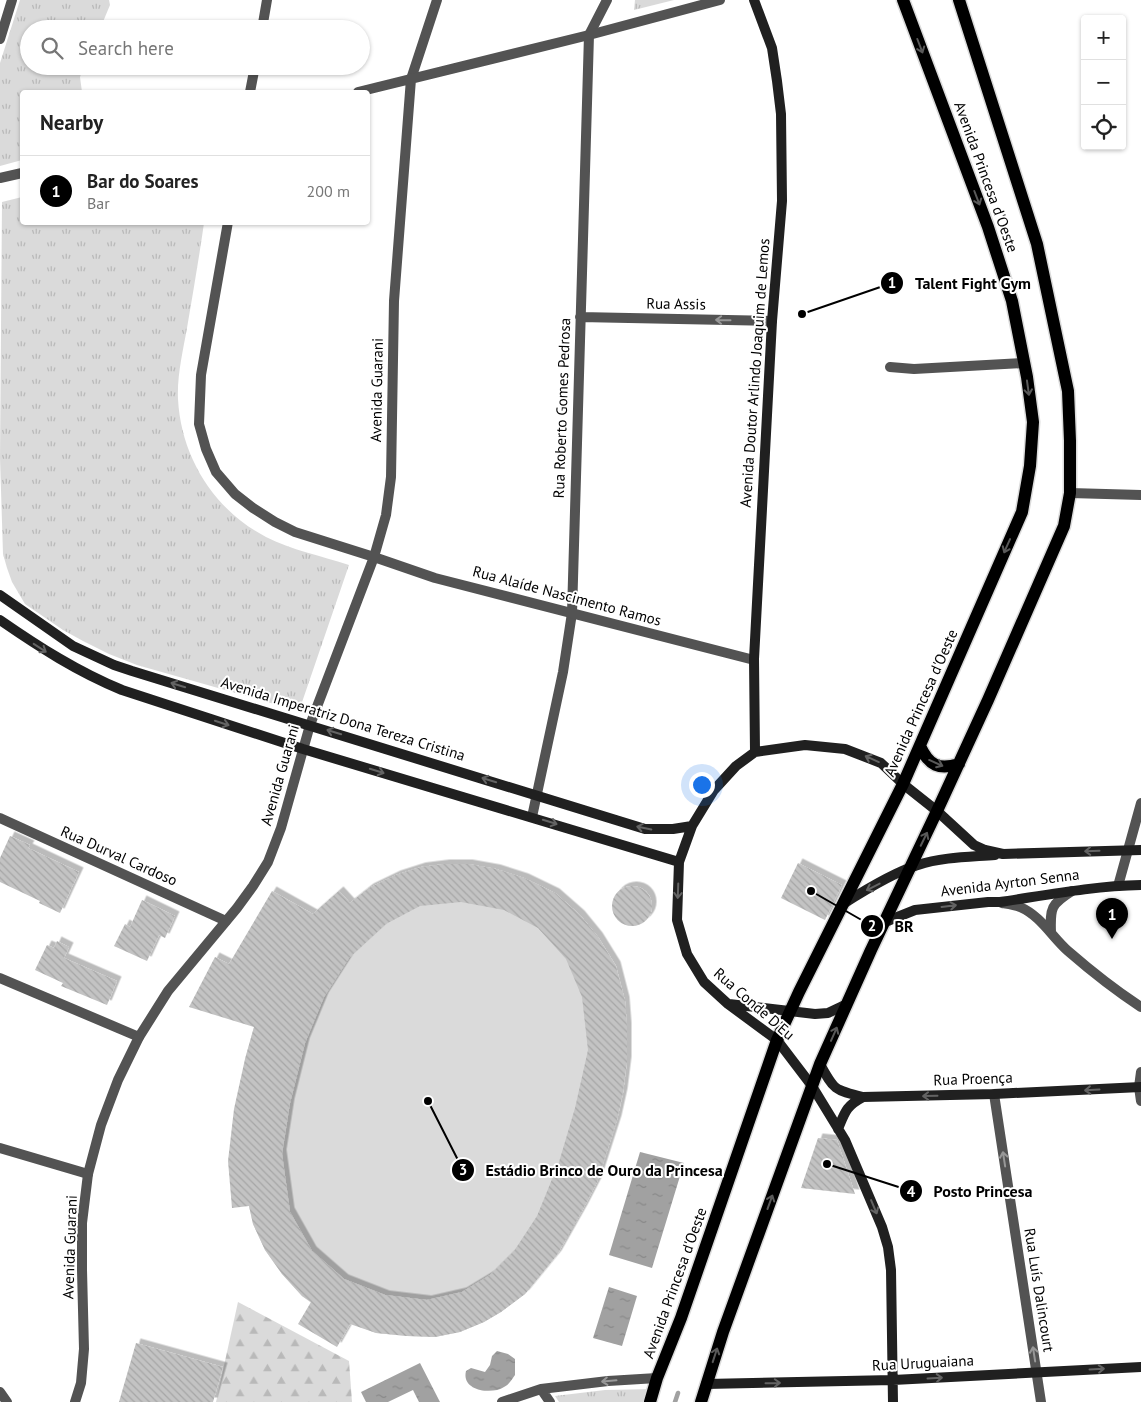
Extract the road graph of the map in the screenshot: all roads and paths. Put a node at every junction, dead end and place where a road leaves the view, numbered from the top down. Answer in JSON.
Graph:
{"nodes":[{"id":1,"x":12,"y":0,"type":"edge"},
{"id":2,"x":267,"y":0,"type":"edge"},
{"id":3,"x":438,"y":0,"type":"edge"},
{"id":4,"x":607,"y":0,"type":"edge"},
{"id":5,"x":720,"y":0,"type":"edge"},
{"id":6,"x":754,"y":0,"type":"edge"},
{"id":7,"x":903,"y":0,"type":"edge"},
{"id":8,"x":959,"y":0,"type":"edge"},
{"id":9,"x":264,"y":20,"type":"edge"},
{"id":10,"x":1,"y":34,"type":"edge"},
{"id":11,"x":589,"y":35,"type":"junction"},
{"id":12,"x":253,"y":75,"type":"edge"},
{"id":13,"x":411,"y":79,"type":"junction"},
{"id":14,"x":250,"y":90,"type":"edge"},
{"id":15,"x":366,"y":90,"type":"edge"},
{"id":16,"x":20,"y":173,"type":"edge"},
{"id":17,"x":0,"y":178,"type":"edge"},
{"id":18,"x":227,"y":225,"type":"edge"},
{"id":19,"x":580,"y":317,"type":"junction"},
{"id":20,"x":772,"y":321,"type":"junction"},
{"id":21,"x":1024,"y":363,"type":"junction"},
{"id":22,"x":890,"y":367,"type":"dead end"},
{"id":23,"x":1070,"y":492,"type":"junction"},
{"id":24,"x":1141,"y":495,"type":"edge"},
{"id":25,"x":374,"y":557,"type":"junction"},
{"id":26,"x":0,"y":595,"type":"edge"},
{"id":27,"x":572,"y":613,"type":"junction"},
{"id":28,"x":0,"y":620,"type":"edge"},
{"id":29,"x":754,"y":660,"type":"junction"},
{"id":30,"x":310,"y":725,"type":"junction"},
{"id":31,"x":920,"y":746,"type":"junction"},
{"id":32,"x":303,"y":748,"type":"junction"},
{"id":33,"x":755,"y":752,"type":"junction"},
{"id":34,"x":959,"y":764,"type":"junction"},
{"id":35,"x":904,"y":784,"type":"junction"},
{"id":36,"x":536,"y":795,"type":"junction"},
{"id":37,"x":1141,"y":803,"type":"edge"},
{"id":38,"x":938,"y":811,"type":"junction"},
{"id":39,"x":532,"y":817,"type":"junction"},
{"id":40,"x":0,"y":818,"type":"edge"},
{"id":41,"x":692,"y":826,"type":"junction"},
{"id":42,"x":1128,"y":850,"type":"junction"},
{"id":43,"x":1141,"y":850,"type":"edge"},
{"id":44,"x":1003,"y":854,"type":"junction"},
{"id":45,"x":679,"y":862,"type":"junction"},
{"id":46,"x":910,"y":868,"type":"junction"},
{"id":47,"x":1141,"y":885,"type":"edge"},
{"id":48,"x":1118,"y":886,"type":"junction"},
{"id":49,"x":1072,"y":891,"type":"junction"},
{"id":50,"x":1000,"y":902,"type":"junction"},
{"id":51,"x":843,"y":904,"type":"junction"},
{"id":52,"x":226,"y":921,"type":"junction"},
{"id":53,"x":885,"y":922,"type":"junction"},
{"id":54,"x":1051,"y":932,"type":"junction"},
{"id":55,"x":0,"y":978,"type":"edge"},
{"id":56,"x":728,"y":1004,"type":"junction"},
{"id":57,"x":847,"y":1004,"type":"junction"},
{"id":58,"x":1141,"y":1007,"type":"edge"},
{"id":59,"x":790,"y":1010,"type":"junction"},
{"id":60,"x":139,"y":1037,"type":"junction"},
{"id":61,"x":777,"y":1040,"type":"junction"},
{"id":62,"x":820,"y":1064,"type":"junction"},
{"id":63,"x":1141,"y":1072,"type":"edge"},
{"id":64,"x":812,"y":1086,"type":"junction"},
{"id":65,"x":1140,"y":1087,"type":"edge"},
{"id":66,"x":994,"y":1094,"type":"junction"},
{"id":67,"x":863,"y":1097,"type":"junction"},
{"id":68,"x":1141,"y":1101,"type":"edge"},
{"id":69,"x":838,"y":1129,"type":"junction"},
{"id":70,"x":0,"y":1148,"type":"edge"},
{"id":71,"x":88,"y":1174,"type":"junction"},
{"id":72,"x":1141,"y":1367,"type":"edge"},
{"id":73,"x":1037,"y":1373,"type":"junction"},
{"id":74,"x":657,"y":1378,"type":"junction"},
{"id":75,"x":893,"y":1380,"type":"junction"},
{"id":76,"x":706,"y":1384,"type":"junction"},
{"id":77,"x":541,"y":1389,"type":"junction"},
{"id":78,"x":0,"y":1392,"type":"edge"},
{"id":79,"x":7,"y":1402,"type":"edge"},
{"id":80,"x":76,"y":1402,"type":"edge"},
{"id":81,"x":502,"y":1402,"type":"edge"},
{"id":82,"x":550,"y":1402,"type":"edge"},
{"id":83,"x":650,"y":1402,"type":"edge"},
{"id":84,"x":701,"y":1402,"type":"edge"},
{"id":85,"x":893,"y":1402,"type":"edge"},
{"id":86,"x":1041,"y":1402,"type":"edge"}],
"edges":[{"from":1,"to":10,"type":"street"},
{"from":2,"to":9,"type":"street"},
{"from":3,"to":13,"type":"street","name":"Avenida Guarani"},
{"from":4,"to":11,"type":"street","name":"Rua Roberto Gomes Pedrosa"},
{"from":5,"to":11,"type":"street"},
{"from":6,"to":20,"type":"main road","name":"Avenida Doutor Arlindo Joaquim de Lemos"},
{"from":7,"to":21,"type":"main road","name":"Avenida Princesa d'Oeste","one_way":true},
{"from":8,"to":23,"type":"main road","name":"Avenida Princesa d'Oeste"},
{"from":11,"to":13,"type":"street"},
{"from":11,"to":19,"type":"street","name":"Rua Roberto Gomes Pedrosa"},
{"from":12,"to":14,"type":"street"},
{"from":13,"to":15,"type":"street"},
{"from":13,"to":25,"type":"street","name":"Avenida Guarani"},
{"from":16,"to":17,"type":"street"},
{"from":18,"to":25,"type":"street","name":"Rua Alaíde Nascimento Ramos"},
{"from":20,"to":19,"type":"street","name":"Rua Assis","one_way":true},
{"from":19,"to":27,"type":"street","name":"Rua Roberto Gomes Pedrosa"},
{"from":20,"to":29,"type":"main road","name":"Avenida Doutor Arlindo Joaquim de Lemos"},
{"from":21,"to":22,"type":"street"},
{"from":21,"to":31,"type":"main road","name":"Avenida Princesa d'Oeste","one_way":true},
{"from":23,"to":24,"type":"street"},
{"from":23,"to":34,"type":"main road","name":"Avenida Princesa d'Oeste"},
{"from":25,"to":27,"type":"street","name":"Rua Alaíde Nascimento Ramos"},
{"from":25,"to":30,"type":"street","name":"Avenida Guarani"},
{"from":30,"to":26,"type":"main road","name":"Avenida Imperatriz Dona Tereza Cristina","one_way":true},
{"from":27,"to":29,"type":"street","name":"Rua Alaíde Nascimento Ramos"},
{"from":27,"to":36,"type":"street","name":"Rua Roberto Gomes Pedrosa"},
{"from":28,"to":32,"type":"main road","one_way":true},
{"from":29,"to":33,"type":"main road","name":"Avenida Doutor Arlindo Joaquim de Lemos"},
{"from":30,"to":32,"type":"street","name":"Avenida Guarani"},
{"from":36,"to":30,"type":"main road","name":"Avenida Imperatriz Dona Tereza Cristina","one_way":true},
{"from":31,"to":34,"type":"main road","one_way":true},
{"from":31,"to":35,"type":"main road","name":"Avenida Princesa d'Oeste"},
{"from":32,"to":39,"type":"main road","one_way":true},
{"from":32,"to":52,"type":"street","name":"Avenida Guarani"},
{"from":35,"to":33,"type":"main road","name":"Rua Conde D'Eu","one_way":true},
{"from":33,"to":41,"type":"main road","name":"Rua Conde D'Eu"},
{"from":34,"to":38,"type":"main road","name":"Avenida Princesa d'Oeste"},
{"from":35,"to":38,"type":"main road","name":"Rua Conde D'Eu"},
{"from":35,"to":51,"type":"main road","name":"Avenida Princesa d'Oeste"},
{"from":36,"to":39,"type":"street","name":"Rua Roberto Gomes Pedrosa"},
{"from":41,"to":36,"type":"main road","name":"Avenida Imperatriz Dona Tereza Cristina","one_way":true},
{"from":37,"to":42,"type":"street"},
{"from":38,"to":44,"type":"main road","name":"Avenida Ayrton Senna"},
{"from":46,"to":38,"type":"main road","name":"Avenida Princesa d'Oeste","one_way":true},
{"from":39,"to":45,"type":"main road","one_way":true},
{"from":40,"to":52,"type":"street","name":"Rua Durval Cardoso"},
{"from":41,"to":45,"type":"main road","name":"Rua Conde D'Eu"},
{"from":42,"to":43,"type":"main road","name":"Avenida Ayrton Senna"},
{"from":42,"to":44,"type":"main road","name":"Avenida Ayrton Senna","one_way":true},
{"from":42,"to":48,"type":"street"},
{"from":44,"to":46,"type":"main road"},
{"from":45,"to":56,"type":"main road","name":"Rua Conde D'Eu","one_way":true},
{"from":46,"to":51,"type":"main road","one_way":true},
{"from":46,"to":53,"type":"main road","name":"Avenida Princesa d'Oeste"},
{"from":47,"to":48,"type":"main road","name":"Avenida Ayrton Senna"},
{"from":48,"to":49,"type":"main road","name":"Avenida Ayrton Senna"},
{"from":49,"to":50,"type":"main road","name":"Avenida Ayrton Senna"},
{"from":49,"to":54,"type":"street"},
{"from":53,"to":50,"type":"main road","name":"Avenida Ayrton Senna","one_way":true},
{"from":50,"to":54,"type":"street"},
{"from":51,"to":59,"type":"main road","name":"Avenida Princesa d'Oeste"},
{"from":52,"to":60,"type":"street","name":"Avenida Guarani"},
{"from":53,"to":57,"type":"main road","name":"Avenida Princesa d'Oeste"},
{"from":54,"to":58,"type":"street"},
{"from":55,"to":60,"type":"street"},
{"from":56,"to":59,"type":"main road"},
{"from":56,"to":61,"type":"main road","name":"Rua Conde D'Eu"},
{"from":57,"to":59,"type":"main road"},
{"from":62,"to":57,"type":"main road","name":"Avenida Princesa d'Oeste","one_way":true},
{"from":59,"to":61,"type":"main road","name":"Avenida Princesa d'Oeste"},
{"from":60,"to":71,"type":"street","name":"Avenida Guarani"},
{"from":61,"to":64,"type":"main road","name":"Rua Conde D'Eu"},
{"from":61,"to":74,"type":"main road","name":"Avenida Princesa d'Oeste"},
{"from":62,"to":64,"type":"main road","name":"Avenida Princesa d'Oeste"},
{"from":62,"to":67,"type":"main road","name":"Rua Proença"},
{"from":63,"to":65,"type":"street"},
{"from":64,"to":69,"type":"main road","name":"Rua Conde D'Eu"},
{"from":76,"to":64,"type":"main road","name":"Avenida Princesa d'Oeste","one_way":true},
{"from":65,"to":66,"type":"main road","name":"Rua Proença","one_way":true},
{"from":65,"to":68,"type":"street"},
{"from":66,"to":67,"type":"main road","name":"Rua Proença","one_way":true},
{"from":73,"to":66,"type":"street","name":"Rua Luís Dalincourt","one_way":true},
{"from":67,"to":69,"type":"main road"},
{"from":69,"to":75,"type":"main road","name":"Rua Conde D'Eu","one_way":true},
{"from":70,"to":71,"type":"street"},
{"from":71,"to":80,"type":"street","name":"Avenida Guarani"},
{"from":73,"to":72,"type":"main road","name":"Rua Uruguaiana","one_way":true},
{"from":75,"to":73,"type":"main road","name":"Rua Uruguaiana","one_way":true},
{"from":73,"to":86,"type":"street","name":"Rua Luís Dalincourt"},
{"from":74,"to":77,"type":"street","one_way":true},
{"from":74,"to":83,"type":"main road","name":"Avenida Princesa d'Oeste"},
{"from":76,"to":75,"type":"main road","name":"Rua Uruguaiana","one_way":true},
{"from":75,"to":85,"type":"main road","name":"Rua Conde D'Eu"},
{"from":76,"to":84,"type":"main road","name":"Avenida Princesa d'Oeste"},
{"from":77,"to":81,"type":"street"},
{"from":77,"to":82,"type":"street"},
{"from":78,"to":79,"type":"street"}]}
